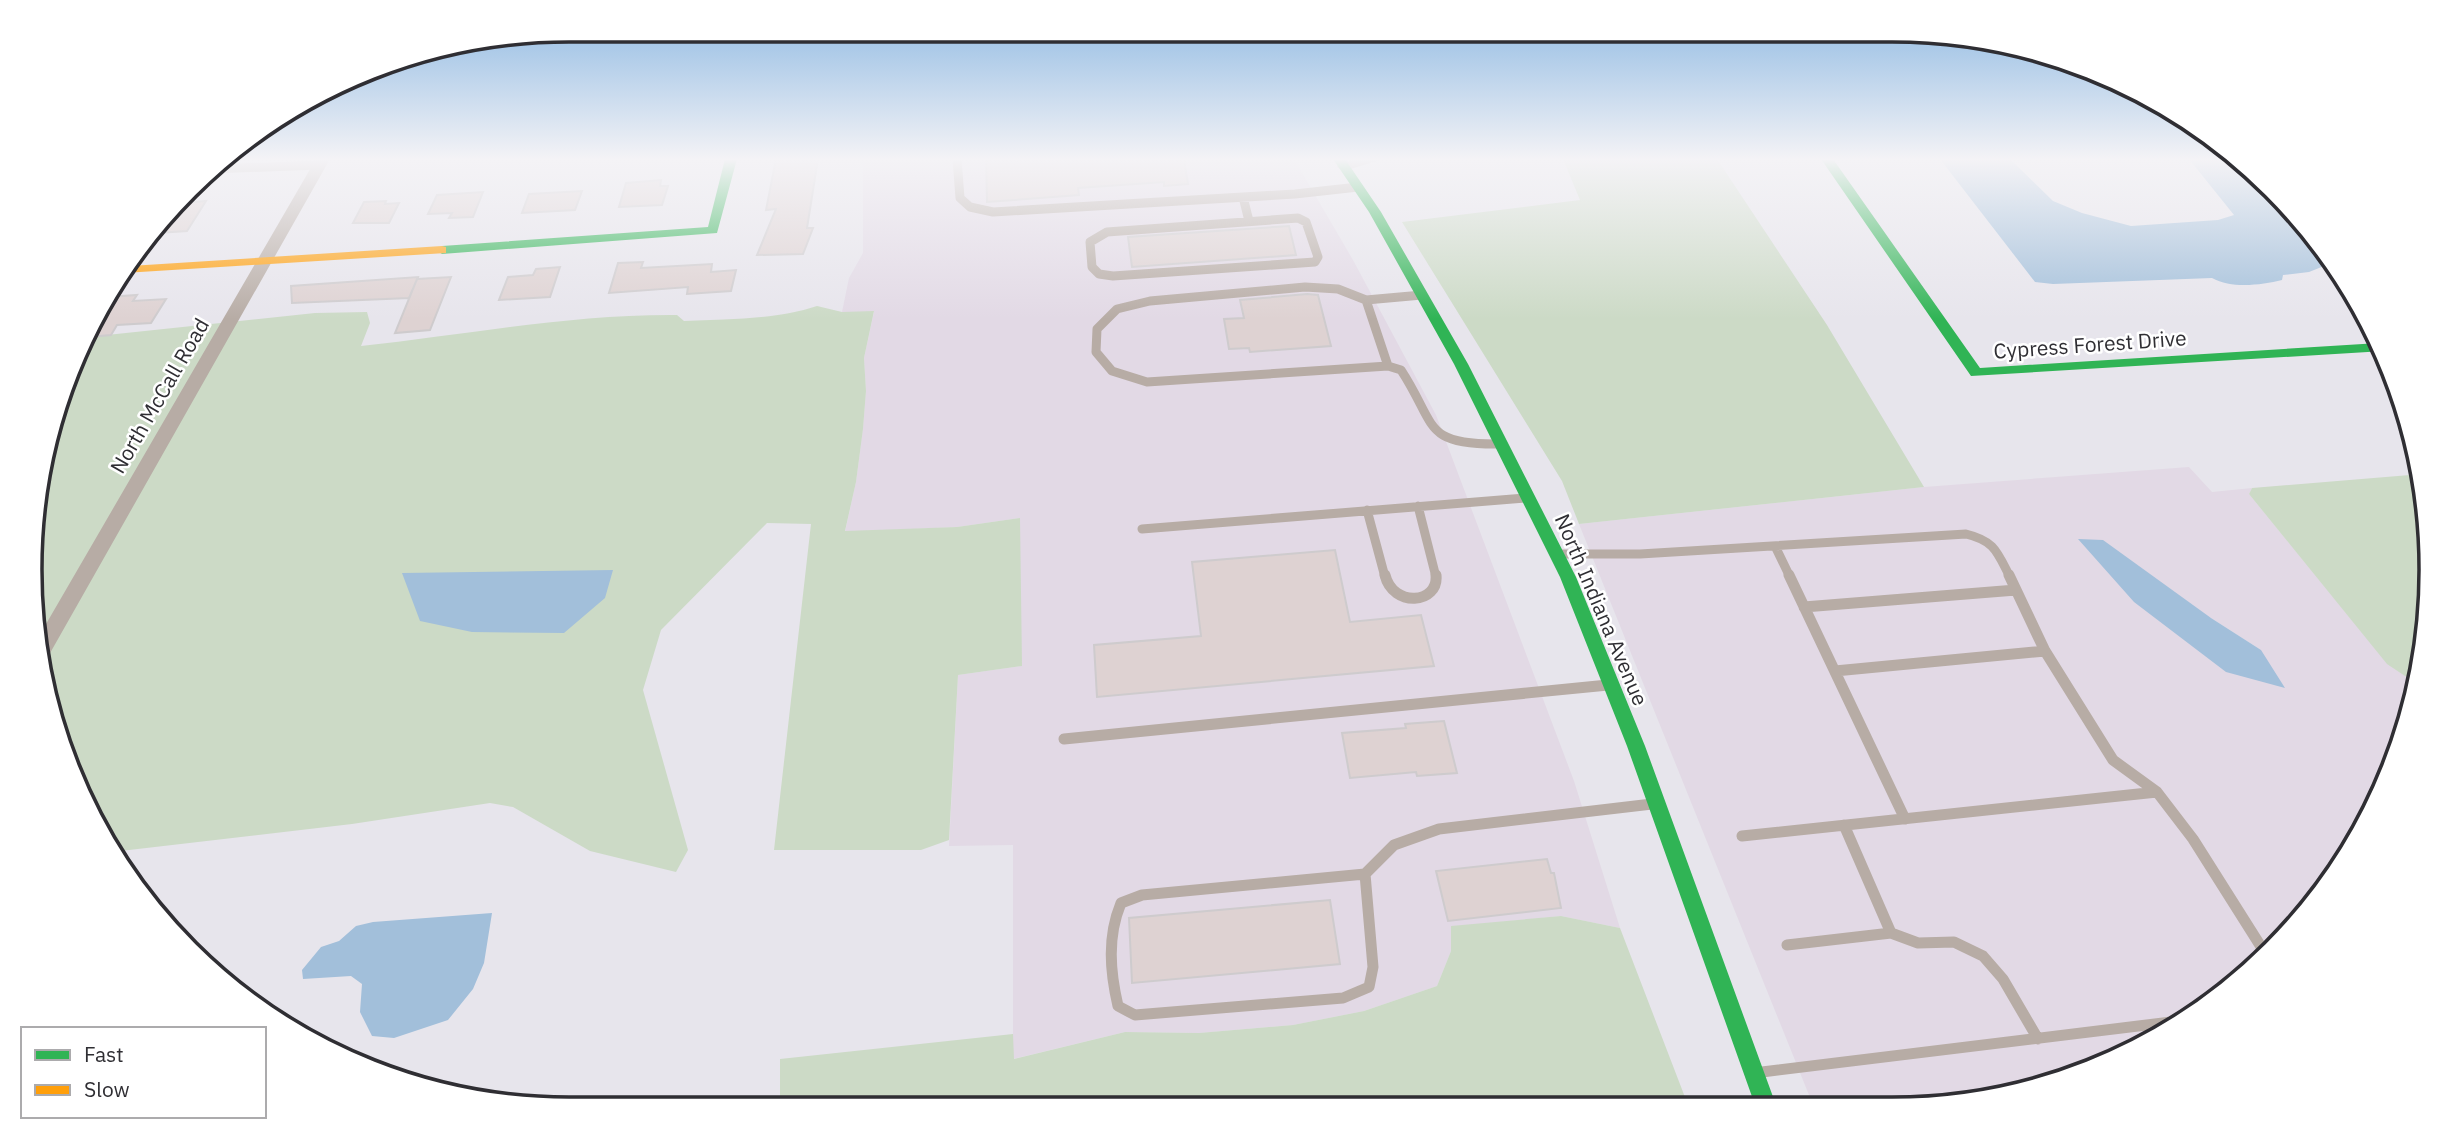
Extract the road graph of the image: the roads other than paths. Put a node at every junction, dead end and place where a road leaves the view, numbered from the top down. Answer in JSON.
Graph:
{"nodes":[{"id":1,"x":292,"y":212,"type":"edge"},
{"id":2,"x":718,"y":212,"type":"edge"},
{"id":3,"x":1247,"y":212,"type":"edge"},
{"id":4,"x":1375,"y":212,"type":"edge"},
{"id":5,"x":1864,"y":212,"type":"edge"},
{"id":6,"x":1249,"y":221,"type":"junction"},
{"id":7,"x":264,"y":261,"type":"junction"},
{"id":8,"x":136,"y":269,"type":"edge"},
{"id":9,"x":1422,"y":295,"type":"junction"},
{"id":10,"x":1366,"y":300,"type":"junction"},
{"id":11,"x":2370,"y":347,"type":"edge"},
{"id":12,"x":1388,"y":366,"type":"junction"},
{"id":13,"x":1502,"y":444,"type":"junction"},
{"id":14,"x":1529,"y":497,"type":"junction"},
{"id":15,"x":1418,"y":506,"type":"junction"},
{"id":16,"x":1367,"y":510,"type":"junction"},
{"id":17,"x":1142,"y":529,"type":"dead end"},
{"id":18,"x":1774,"y":546,"type":"junction"},
{"id":19,"x":1557,"y":554,"type":"junction"},
{"id":20,"x":2016,"y":590,"type":"junction"},
{"id":21,"x":1804,"y":607,"type":"junction"},
{"id":22,"x":47,"y":640,"type":"edge"},
{"id":23,"x":2045,"y":651,"type":"junction"},
{"id":24,"x":1835,"y":671,"type":"junction"},
{"id":25,"x":1612,"y":684,"type":"junction"},
{"id":26,"x":1064,"y":738,"type":"dead end"},
{"id":27,"x":2157,"y":792,"type":"junction"},
{"id":28,"x":1656,"y":803,"type":"junction"},
{"id":29,"x":1905,"y":818,"type":"junction"},
{"id":30,"x":1844,"y":825,"type":"junction"},
{"id":31,"x":1742,"y":836,"type":"dead end"},
{"id":32,"x":1365,"y":874,"type":"junction"},
{"id":33,"x":1891,"y":933,"type":"junction"},
{"id":34,"x":1787,"y":945,"type":"dead end"},
{"id":35,"x":2260,"y":946,"type":"edge"},
{"id":36,"x":2159,"y":1024,"type":"edge"},
{"id":37,"x":2038,"y":1039,"type":"junction"},
{"id":38,"x":1754,"y":1073,"type":"junction"},
{"id":39,"x":1763,"y":1097,"type":"edge"}],
"edges":[{"from":1,"to":7,"type":"street","name":"North McCall Road"},
{"from":2,"to":7,"type":"street"},
{"from":3,"to":6,"type":"lane"},
{"from":4,"to":9,"type":"street","name":"North Indiana Avenue"},
{"from":5,"to":11,"type":"street","name":"Cypress Forest Drive"},
{"from":6,"to":6,"type":"lane"},
{"from":7,"to":8,"type":"street"},
{"from":7,"to":22,"type":"street","name":"North McCall Road"},
{"from":9,"to":10,"type":"lane"},
{"from":9,"to":13,"type":"street","name":"North Indiana Avenue"},
{"from":10,"to":12,"type":"lane"},
{"from":10,"to":12,"type":"lane"},
{"from":12,"to":13,"type":"lane"},
{"from":13,"to":14,"type":"street","name":"North Indiana Avenue"},
{"from":14,"to":15,"type":"lane"},
{"from":14,"to":19,"type":"street","name":"North Indiana Avenue"},
{"from":15,"to":16,"type":"lane"},
{"from":15,"to":16,"type":"lane"},
{"from":16,"to":17,"type":"lane"},
{"from":18,"to":19,"type":"lane"},
{"from":18,"to":20,"type":"lane"},
{"from":18,"to":21,"type":"lane"},
{"from":19,"to":25,"type":"street","name":"North Indiana Avenue"},
{"from":20,"to":21,"type":"lane"},
{"from":20,"to":23,"type":"lane"},
{"from":21,"to":24,"type":"lane"},
{"from":23,"to":24,"type":"lane"},
{"from":23,"to":27,"type":"lane"},
{"from":24,"to":29,"type":"lane"},
{"from":25,"to":26,"type":"lane"},
{"from":25,"to":28,"type":"street","name":"North Indiana Avenue"},
{"from":27,"to":29,"type":"lane"},
{"from":27,"to":35,"type":"lane"},
{"from":28,"to":32,"type":"lane"},
{"from":28,"to":38,"type":"street","name":"North Indiana Avenue"},
{"from":29,"to":30,"type":"lane"},
{"from":30,"to":31,"type":"lane"},
{"from":30,"to":33,"type":"lane"},
{"from":32,"to":32,"type":"lane"},
{"from":33,"to":34,"type":"lane"},
{"from":33,"to":37,"type":"lane"},
{"from":36,"to":37,"type":"lane"},
{"from":37,"to":38,"type":"lane"},
{"from":38,"to":39,"type":"street","name":"North Indiana Avenue"}]}
